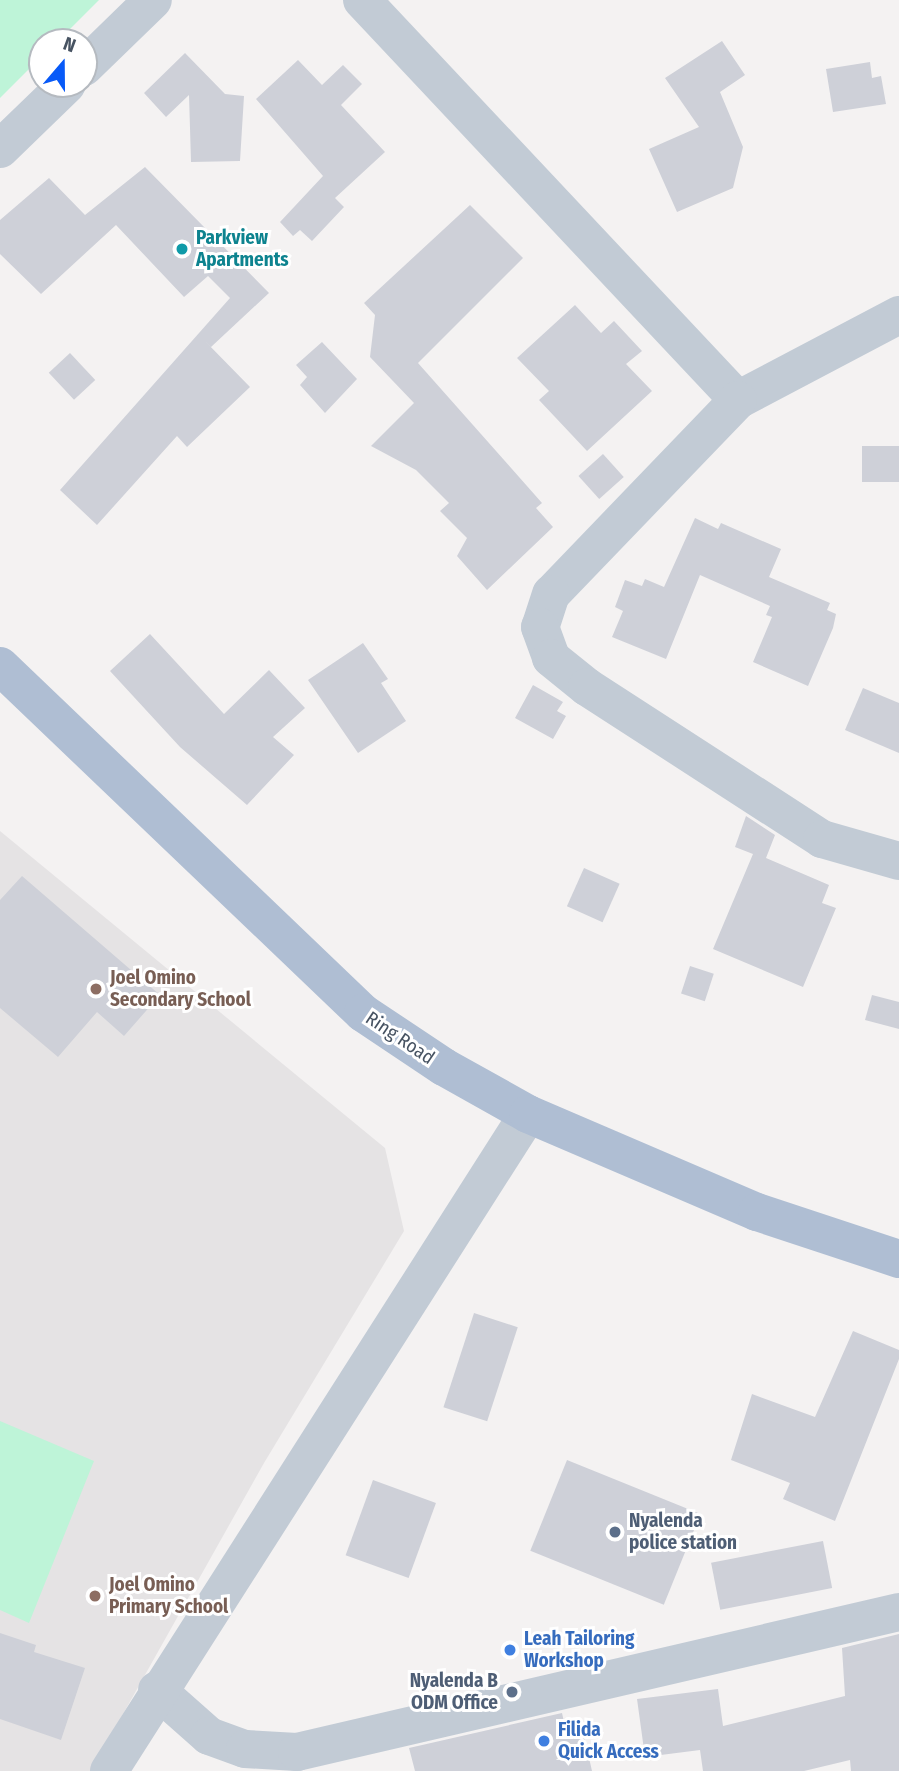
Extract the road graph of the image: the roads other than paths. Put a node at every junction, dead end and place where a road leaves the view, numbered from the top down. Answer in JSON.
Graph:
{"nodes":[{"id":1,"x":153,"y":0,"type":"edge"},
{"id":2,"x":362,"y":0,"type":"edge"},
{"id":3,"x":98,"y":53,"type":"edge"},
{"id":4,"x":53,"y":98,"type":"edge"},
{"id":5,"x":0,"y":149,"type":"edge"},
{"id":6,"x":899,"y":315,"type":"edge"},
{"id":7,"x":738,"y":400,"type":"junction"},
{"id":8,"x":0,"y":666,"type":"edge"},
{"id":9,"x":899,"y":862,"type":"edge"},
{"id":10,"x":527,"y":1114,"type":"junction"},
{"id":11,"x":899,"y":1259,"type":"edge"},
{"id":12,"x":899,"y":1612,"type":"edge"},
{"id":13,"x":157,"y":1690,"type":"junction"},
{"id":14,"x":109,"y":1771,"type":"edge"}],
"edges":[{"from":1,"to":3,"type":"street"},
{"from":2,"to":7,"type":"street"},
{"from":4,"to":5,"type":"street"},
{"from":6,"to":7,"type":"street"},
{"from":7,"to":9,"type":"street"},
{"from":8,"to":10,"type":"main road","name":"Ring Road"},
{"from":10,"to":11,"type":"main road","name":"Ring Road"},
{"from":10,"to":13,"type":"street"},
{"from":12,"to":13,"type":"street"},
{"from":13,"to":14,"type":"street"}]}
